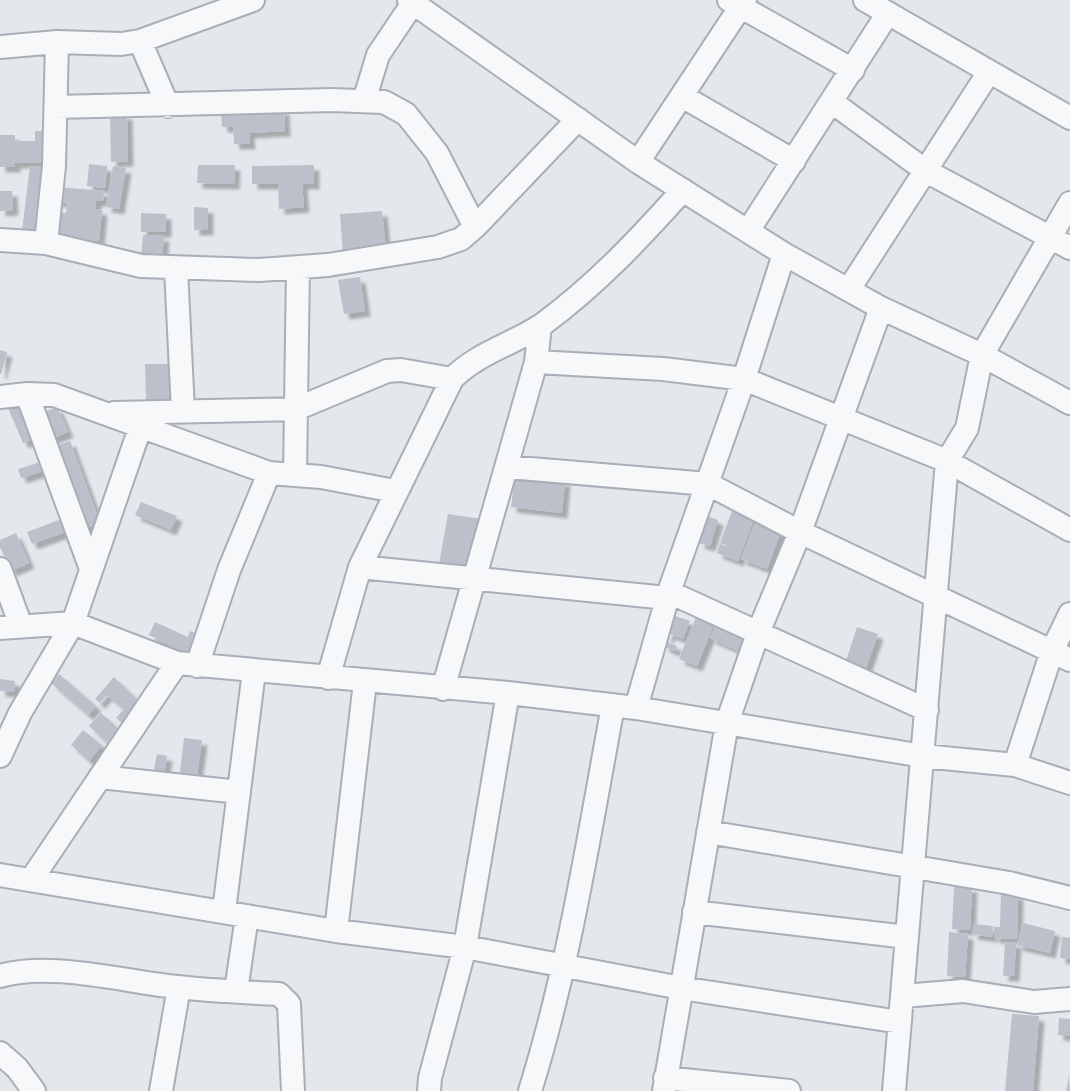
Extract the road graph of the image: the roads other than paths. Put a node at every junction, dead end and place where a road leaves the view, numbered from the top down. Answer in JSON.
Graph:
{"nodes":[{"id":1,"x":253,"y":0,"type":"edge"},
{"id":2,"x":865,"y":0,"type":"edge"},
{"id":3,"x":412,"y":1,"type":"edge"},
{"id":4,"x":739,"y":2,"type":"edge"},
{"id":5,"x":888,"y":13,"type":"junction"},
{"id":6,"x":140,"y":41,"type":"junction"},
{"id":7,"x":57,"y":42,"type":"junction"},
{"id":8,"x":0,"y":47,"type":"edge"},
{"id":9,"x":853,"y":70,"type":"junction"},
{"id":10,"x":989,"y":72,"type":"junction"},
{"id":11,"x":682,"y":96,"type":"junction"},
{"id":12,"x":364,"y":101,"type":"junction"},
{"id":13,"x":832,"y":102,"type":"junction"},
{"id":14,"x":168,"y":106,"type":"junction"},
{"id":15,"x":56,"y":107,"type":"junction"},
{"id":16,"x":1070,"y":117,"type":"edge"},
{"id":17,"x":578,"y":119,"type":"junction"},
{"id":18,"x":794,"y":161,"type":"junction"},
{"id":19,"x":638,"y":162,"type":"junction"},
{"id":20,"x":926,"y":171,"type":"junction"},
{"id":21,"x":683,"y":190,"type":"junction"},
{"id":22,"x":1070,"y":203,"type":"edge"},
{"id":23,"x":475,"y":227,"type":"junction"},
{"id":24,"x":748,"y":231,"type":"junction"},
{"id":25,"x":1060,"y":242,"type":"edge"},
{"id":26,"x":46,"y":243,"type":"junction"},
{"id":27,"x":2,"y":246,"type":"edge"},
{"id":28,"x":784,"y":254,"type":"junction"},
{"id":29,"x":298,"y":268,"type":"junction"},
{"id":30,"x":176,"y":269,"type":"junction"},
{"id":31,"x":849,"y":289,"type":"junction"},
{"id":32,"x":881,"y":308,"type":"junction"},
{"id":33,"x":540,"y":326,"type":"junction"},
{"id":34,"x":982,"y":356,"type":"junction"},
{"id":35,"x":536,"y":362,"type":"junction"},
{"id":36,"x":452,"y":379,"type":"junction"},
{"id":37,"x":744,"y":379,"type":"junction"},
{"id":38,"x":27,"y":394,"type":"junction"},
{"id":39,"x":0,"y":397,"type":"edge"},
{"id":40,"x":1070,"y":403,"type":"edge"},
{"id":41,"x":296,"y":409,"type":"junction"},
{"id":42,"x":183,"y":411,"type":"junction"},
{"id":43,"x":100,"y":413,"type":"junction"},
{"id":44,"x":840,"y":419,"type":"junction"},
{"id":45,"x":140,"y":428,"type":"junction"},
{"id":46,"x":946,"y":461,"type":"junction"},
{"id":47,"x":507,"y":467,"type":"junction"},
{"id":48,"x":269,"y":473,"type":"junction"},
{"id":49,"x":295,"y":474,"type":"junction"},
{"id":50,"x":708,"y":484,"type":"junction"},
{"id":51,"x":395,"y":490,"type":"junction"},
{"id":52,"x":1070,"y":530,"type":"edge"},
{"id":53,"x":800,"y":532,"type":"junction"},
{"id":54,"x":360,"y":567,"type":"junction"},
{"id":55,"x":0,"y":569,"type":"edge"},
{"id":56,"x":92,"y":569,"type":"junction"},
{"id":57,"x":476,"y":579,"type":"junction"},
{"id":58,"x":668,"y":595,"type":"junction"},
{"id":59,"x":936,"y":597,"type":"junction"},
{"id":60,"x":1070,"y":614,"type":"edge"},
{"id":61,"x":73,"y":623,"type":"junction"},
{"id":62,"x":11,"y":627,"type":"edge"},
{"id":63,"x":758,"y":633,"type":"junction"},
{"id":64,"x":1061,"y":656,"type":"edge"},
{"id":65,"x":187,"y":664,"type":"junction"},
{"id":66,"x":254,"y":671,"type":"junction"},
{"id":67,"x":328,"y":678,"type":"junction"},
{"id":68,"x":365,"y":682,"type":"junction"},
{"id":69,"x":443,"y":689,"type":"junction"},
{"id":70,"x":508,"y":693,"type":"junction"},
{"id":71,"x":613,"y":706,"type":"junction"},
{"id":72,"x":636,"y":708,"type":"junction"},
{"id":73,"x":927,"y":710,"type":"junction"},
{"id":74,"x":727,"y":723,"type":"junction"},
{"id":75,"x":0,"y":756,"type":"edge"},
{"id":76,"x":923,"y":756,"type":"junction"},
{"id":77,"x":1015,"y":765,"type":"junction"},
{"id":78,"x":100,"y":777,"type":"junction"},
{"id":79,"x":1070,"y":783,"type":"edge"},
{"id":80,"x":239,"y":792,"type":"junction"},
{"id":81,"x":708,"y":832,"type":"junction"},
{"id":82,"x":914,"y":868,"type":"junction"},
{"id":83,"x":0,"y":875,"type":"edge"},
{"id":84,"x":31,"y":880,"type":"junction"},
{"id":85,"x":1070,"y":898,"type":"edge"},
{"id":86,"x":224,"y":911,"type":"junction"},
{"id":87,"x":694,"y":912,"type":"junction"},
{"id":88,"x":247,"y":916,"type":"junction"},
{"id":89,"x":336,"y":931,"type":"junction"},
{"id":90,"x":907,"y":938,"type":"junction"},
{"id":91,"x":465,"y":947,"type":"junction"},
{"id":92,"x":563,"y":967,"type":"junction"},
{"id":93,"x":0,"y":976,"type":"edge"},
{"id":94,"x":179,"y":987,"type":"junction"},
{"id":95,"x":681,"y":988,"type":"junction"},
{"id":96,"x":236,"y":991,"type":"junction"},
{"id":97,"x":903,"y":996,"type":"junction"},
{"id":98,"x":1070,"y":999,"type":"edge"},
{"id":99,"x":900,"y":1022,"type":"junction"},
{"id":100,"x":0,"y":1053,"type":"edge"},
{"id":101,"x":665,"y":1085,"type":"edge"},
{"id":102,"x":34,"y":1091,"type":"edge"},
{"id":103,"x":161,"y":1091,"type":"edge"},
{"id":104,"x":293,"y":1091,"type":"edge"},
{"id":105,"x":429,"y":1091,"type":"edge"},
{"id":106,"x":530,"y":1091,"type":"edge"},
{"id":107,"x":789,"y":1091,"type":"edge"},
{"id":108,"x":894,"y":1091,"type":"edge"}],
"edges":[{"from":1,"to":6,"type":"street"},
{"from":2,"to":5,"type":"street"},
{"from":3,"to":12,"type":"street"},
{"from":3,"to":17,"type":"street"},
{"from":4,"to":9,"type":"street"},
{"from":4,"to":11,"type":"street"},
{"from":5,"to":9,"type":"street"},
{"from":5,"to":10,"type":"street"},
{"from":6,"to":7,"type":"street"},
{"from":6,"to":14,"type":"street"},
{"from":7,"to":8,"type":"street"},
{"from":7,"to":15,"type":"street"},
{"from":9,"to":13,"type":"street"},
{"from":10,"to":16,"type":"street"},
{"from":10,"to":20,"type":"street"},
{"from":11,"to":18,"type":"street"},
{"from":11,"to":19,"type":"street"},
{"from":12,"to":14,"type":"street"},
{"from":12,"to":23,"type":"street"},
{"from":13,"to":18,"type":"street"},
{"from":13,"to":20,"type":"street"},
{"from":14,"to":15,"type":"street"},
{"from":15,"to":26,"type":"street"},
{"from":17,"to":19,"type":"street"},
{"from":17,"to":23,"type":"street"},
{"from":18,"to":24,"type":"street"},
{"from":19,"to":21,"type":"street"},
{"from":20,"to":25,"type":"street"},
{"from":20,"to":31,"type":"street"},
{"from":21,"to":24,"type":"street"},
{"from":21,"to":33,"type":"street"},
{"from":22,"to":25,"type":"street"},
{"from":23,"to":29,"type":"street"},
{"from":24,"to":28,"type":"street"},
{"from":25,"to":34,"type":"street"},
{"from":26,"to":27,"type":"street"},
{"from":26,"to":30,"type":"street"},
{"from":28,"to":31,"type":"street"},
{"from":28,"to":37,"type":"street"},
{"from":29,"to":30,"type":"street"},
{"from":29,"to":41,"type":"street"},
{"from":30,"to":42,"type":"street"},
{"from":31,"to":32,"type":"street"},
{"from":32,"to":34,"type":"street"},
{"from":32,"to":44,"type":"street"},
{"from":33,"to":35,"type":"street"},
{"from":33,"to":36,"type":"street"},
{"from":34,"to":40,"type":"street"},
{"from":34,"to":46,"type":"street"},
{"from":35,"to":37,"type":"street"},
{"from":35,"to":47,"type":"street"},
{"from":36,"to":41,"type":"street"},
{"from":36,"to":51,"type":"street"},
{"from":37,"to":44,"type":"street"},
{"from":37,"to":50,"type":"street"},
{"from":38,"to":39,"type":"street"},
{"from":38,"to":43,"type":"street"},
{"from":38,"to":56,"type":"street"},
{"from":41,"to":42,"type":"street"},
{"from":41,"to":49,"type":"street"},
{"from":42,"to":43,"type":"street"},
{"from":43,"to":45,"type":"street"},
{"from":44,"to":46,"type":"street"},
{"from":44,"to":53,"type":"street"},
{"from":45,"to":48,"type":"street"},
{"from":45,"to":56,"type":"street"},
{"from":46,"to":52,"type":"street"},
{"from":46,"to":59,"type":"street"},
{"from":47,"to":50,"type":"street"},
{"from":47,"to":57,"type":"street"},
{"from":48,"to":49,"type":"street"},
{"from":48,"to":65,"type":"street"},
{"from":49,"to":51,"type":"street"},
{"from":50,"to":53,"type":"street"},
{"from":50,"to":58,"type":"street"},
{"from":51,"to":54,"type":"street"},
{"from":53,"to":59,"type":"street"},
{"from":53,"to":63,"type":"street"},
{"from":54,"to":57,"type":"street"},
{"from":54,"to":67,"type":"street"},
{"from":55,"to":62,"type":"street"},
{"from":56,"to":61,"type":"street"},
{"from":57,"to":58,"type":"street"},
{"from":57,"to":69,"type":"street"},
{"from":58,"to":63,"type":"street"},
{"from":58,"to":72,"type":"street"},
{"from":59,"to":64,"type":"street"},
{"from":59,"to":73,"type":"street"},
{"from":60,"to":64,"type":"street"},
{"from":61,"to":62,"type":"street"},
{"from":61,"to":65,"type":"street"},
{"from":61,"to":75,"type":"street"},
{"from":63,"to":73,"type":"street"},
{"from":63,"to":74,"type":"street"},
{"from":64,"to":77,"type":"street"},
{"from":65,"to":66,"type":"street"},
{"from":65,"to":78,"type":"street"},
{"from":66,"to":67,"type":"street"},
{"from":66,"to":80,"type":"street"},
{"from":67,"to":68,"type":"street"},
{"from":68,"to":69,"type":"street"},
{"from":68,"to":89,"type":"street"},
{"from":69,"to":70,"type":"street"},
{"from":70,"to":71,"type":"street"},
{"from":70,"to":91,"type":"street"},
{"from":71,"to":72,"type":"street"},
{"from":71,"to":92,"type":"street"},
{"from":72,"to":74,"type":"street"},
{"from":73,"to":76,"type":"street"},
{"from":74,"to":76,"type":"street"},
{"from":74,"to":81,"type":"street"},
{"from":76,"to":77,"type":"street"},
{"from":76,"to":82,"type":"street"},
{"from":77,"to":79,"type":"street"},
{"from":78,"to":80,"type":"street"},
{"from":78,"to":84,"type":"street"},
{"from":80,"to":86,"type":"street"},
{"from":81,"to":82,"type":"street"},
{"from":81,"to":87,"type":"street"},
{"from":82,"to":85,"type":"street"},
{"from":82,"to":90,"type":"street"},
{"from":83,"to":84,"type":"street"},
{"from":84,"to":86,"type":"street"},
{"from":86,"to":88,"type":"street"},
{"from":87,"to":90,"type":"street"},
{"from":87,"to":95,"type":"street"},
{"from":88,"to":89,"type":"street"},
{"from":88,"to":96,"type":"street"},
{"from":89,"to":91,"type":"street"},
{"from":90,"to":97,"type":"street"},
{"from":91,"to":92,"type":"street"},
{"from":91,"to":105,"type":"street"},
{"from":92,"to":95,"type":"street"},
{"from":92,"to":106,"type":"street"},
{"from":93,"to":94,"type":"street"},
{"from":94,"to":96,"type":"street"},
{"from":94,"to":103,"type":"street"},
{"from":95,"to":99,"type":"street"},
{"from":95,"to":101,"type":"street"},
{"from":96,"to":104,"type":"street"},
{"from":97,"to":98,"type":"street"},
{"from":97,"to":99,"type":"street"},
{"from":99,"to":108,"type":"street"},
{"from":100,"to":102,"type":"street"},
{"from":101,"to":107,"type":"street"}]}
